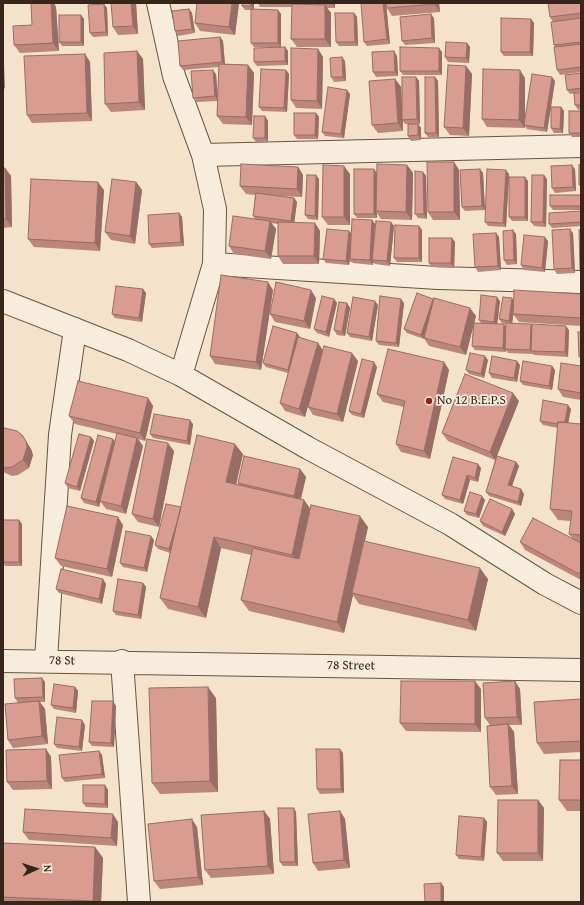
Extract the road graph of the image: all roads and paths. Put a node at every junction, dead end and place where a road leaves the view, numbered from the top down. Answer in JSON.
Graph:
{"nodes":[{"id":1,"x":158,"y":3,"type":"edge"},
{"id":2,"x":581,"y":146,"type":"edge"},
{"id":3,"x":203,"y":155,"type":"junction"},
{"id":4,"x":214,"y":264,"type":"junction"},
{"id":5,"x":581,"y":282,"type":"edge"},
{"id":6,"x":3,"y":301,"type":"edge"},
{"id":7,"x":75,"y":329,"type":"junction"},
{"id":8,"x":181,"y":375,"type":"junction"},
{"id":9,"x":581,"y":603,"type":"edge"},
{"id":10,"x":46,"y":660,"type":"junction"},
{"id":11,"x":3,"y":661,"type":"edge"},
{"id":12,"x":122,"y":661,"type":"junction"},
{"id":13,"x":581,"y":670,"type":"edge"},
{"id":14,"x":139,"y":902,"type":"edge"}],
"edges":[{"from":1,"to":3,"type":"street"},
{"from":2,"to":3,"type":"street"},
{"from":3,"to":4,"type":"street"},
{"from":4,"to":5,"type":"street"},
{"from":4,"to":8,"type":"street"},
{"from":6,"to":7,"type":"street"},
{"from":7,"to":8,"type":"street"},
{"from":7,"to":10,"type":"street"},
{"from":8,"to":9,"type":"street"},
{"from":10,"to":11,"type":"street","name":"78 St"},
{"from":10,"to":12,"type":"street","name":"78 St"},
{"from":12,"to":13,"type":"street","name":"78 Street"},
{"from":12,"to":14,"type":"street"}]}
